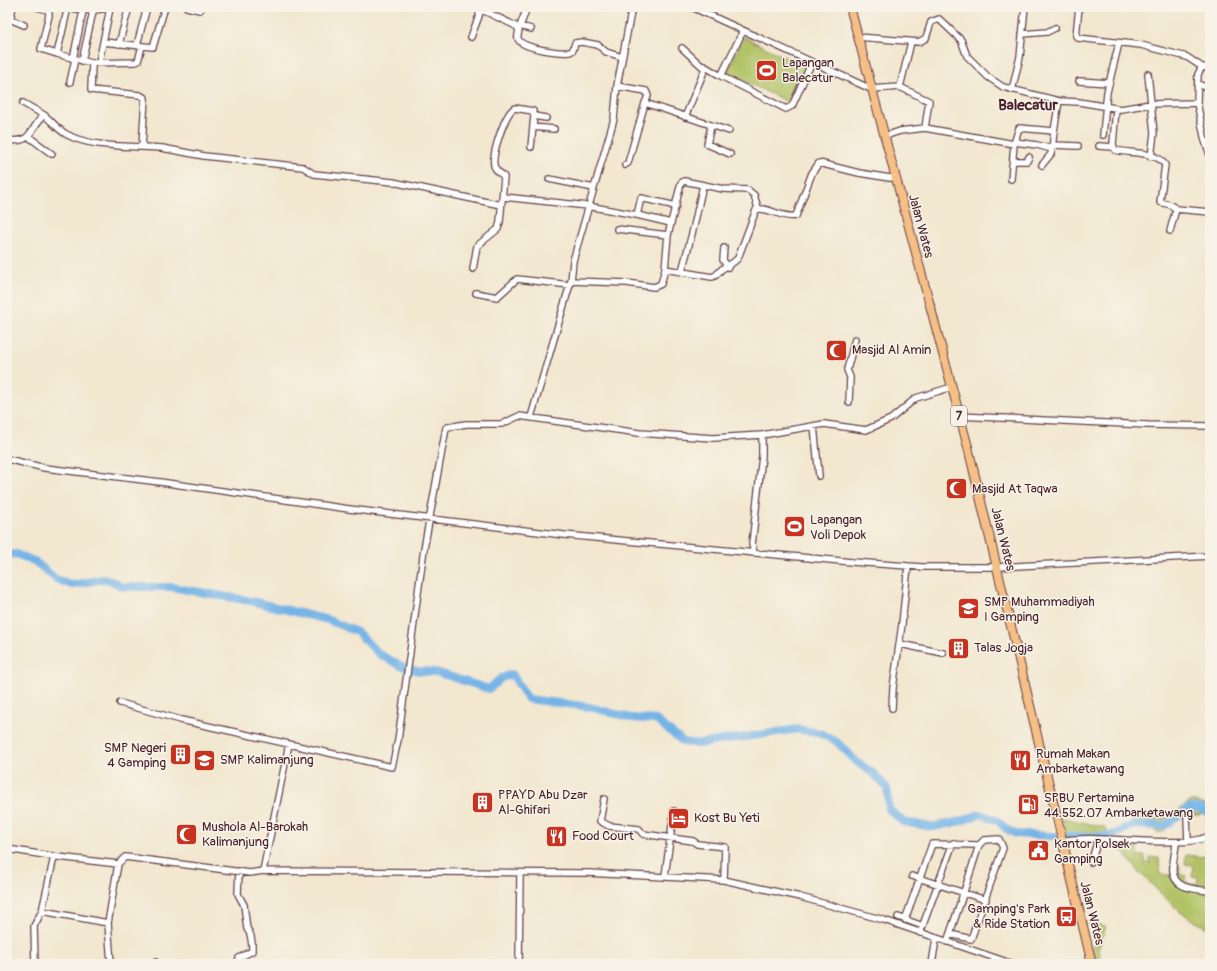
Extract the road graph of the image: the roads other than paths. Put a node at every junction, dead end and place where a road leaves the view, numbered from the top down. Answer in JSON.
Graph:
{"nodes":[{"id":1,"x":37,"y":7,"type":"edge"},
{"id":2,"x":67,"y":7,"type":"edge"},
{"id":3,"x":111,"y":7,"type":"edge"},
{"id":4,"x":129,"y":7,"type":"edge"},
{"id":5,"x":147,"y":7,"type":"edge"},
{"id":6,"x":165,"y":7,"type":"edge"},
{"id":7,"x":187,"y":7,"type":"edge"},
{"id":8,"x":202,"y":7,"type":"edge"},
{"id":9,"x":632,"y":7,"type":"edge"},
{"id":10,"x":692,"y":7,"type":"edge"},
{"id":11,"x":850,"y":7,"type":"edge"},
{"id":12,"x":1025,"y":7,"type":"edge"},
{"id":13,"x":1079,"y":7,"type":"edge"},
{"id":14,"x":480,"y":8,"type":"edge"},
{"id":15,"x":48,"y":9,"type":"edge"},
{"id":16,"x":94,"y":9,"type":"edge"},
{"id":17,"x":11,"y":10,"type":"edge"},
{"id":18,"x":84,"y":11,"type":"junction"},
{"id":19,"x":525,"y":13,"type":"dead end"},
{"id":20,"x":24,"y":25,"type":"dead end"},
{"id":21,"x":519,"y":28,"type":"junction"},
{"id":22,"x":1056,"y":28,"type":"dead end"},
{"id":23,"x":531,"y":29,"type":"dead end"},
{"id":24,"x":743,"y":31,"type":"junction"},
{"id":25,"x":1022,"y":34,"type":"junction"},
{"id":26,"x":471,"y":37,"type":"dead end"},
{"id":27,"x":858,"y":38,"type":"junction"},
{"id":28,"x":103,"y":42,"type":"junction"},
{"id":29,"x":911,"y":42,"type":"junction"},
{"id":30,"x":1119,"y":42,"type":"junction"},
{"id":31,"x":119,"y":44,"type":"junction"},
{"id":32,"x":140,"y":46,"type":"junction"},
{"id":33,"x":682,"y":48,"type":"dead end"},
{"id":34,"x":57,"y":54,"type":"junction"},
{"id":35,"x":622,"y":56,"type":"junction"},
{"id":36,"x":74,"y":59,"type":"junction"},
{"id":37,"x":82,"y":61,"type":"junction"},
{"id":38,"x":99,"y":62,"type":"junction"},
{"id":39,"x":812,"y":62,"type":"junction"},
{"id":40,"x":92,"y":63,"type":"junction"},
{"id":41,"x":704,"y":66,"type":"junction"},
{"id":42,"x":1202,"y":67,"type":"junction"},
{"id":43,"x":1210,"y":68,"type":"edge"},
{"id":44,"x":1148,"y":74,"type":"dead end"},
{"id":45,"x":721,"y":76,"type":"junction"},
{"id":46,"x":1079,"y":81,"type":"dead end"},
{"id":47,"x":70,"y":82,"type":"dead end"},
{"id":48,"x":1109,"y":83,"type":"junction"},
{"id":49,"x":1198,"y":84,"type":"junction"},
{"id":50,"x":617,"y":86,"type":"junction"},
{"id":51,"x":900,"y":86,"type":"junction"},
{"id":52,"x":871,"y":88,"type":"junction"},
{"id":53,"x":1210,"y":89,"type":"edge"},
{"id":54,"x":1012,"y":90,"type":"junction"},
{"id":55,"x":1059,"y":101,"type":"junction"},
{"id":56,"x":23,"y":103,"type":"dead end"},
{"id":57,"x":646,"y":103,"type":"junction"},
{"id":58,"x":1197,"y":103,"type":"junction"},
{"id":59,"x":1150,"y":104,"type":"junction"},
{"id":60,"x":1105,"y":106,"type":"junction"},
{"id":61,"x":1116,"y":109,"type":"junction"},
{"id":62,"x":44,"y":115,"type":"junction"},
{"id":63,"x":534,"y":116,"type":"junction"},
{"id":64,"x":685,"y":117,"type":"junction"},
{"id":65,"x":546,"y":118,"type":"dead end"},
{"id":66,"x":711,"y":126,"type":"junction"},
{"id":67,"x":533,"y":127,"type":"junction"},
{"id":68,"x":925,"y":128,"type":"junction"},
{"id":69,"x":554,"y":129,"type":"dead end"},
{"id":70,"x":729,"y":131,"type":"dead end"},
{"id":71,"x":1054,"y":131,"type":"junction"},
{"id":72,"x":1103,"y":134,"type":"dead end"},
{"id":73,"x":885,"y":136,"type":"junction"},
{"id":74,"x":28,"y":137,"type":"junction"},
{"id":75,"x":7,"y":140,"type":"edge"},
{"id":76,"x":1014,"y":143,"type":"junction"},
{"id":77,"x":1078,"y":146,"type":"dead end"},
{"id":78,"x":1099,"y":146,"type":"dead end"},
{"id":79,"x":142,"y":147,"type":"junction"},
{"id":80,"x":531,"y":147,"type":"dead end"},
{"id":81,"x":1052,"y":147,"type":"junction"},
{"id":82,"x":1113,"y":147,"type":"junction"},
{"id":83,"x":52,"y":154,"type":"dead end"},
{"id":84,"x":730,"y":154,"type":"dead end"},
{"id":85,"x":1210,"y":155,"type":"edge"},
{"id":86,"x":1029,"y":157,"type":"dead end"},
{"id":87,"x":1151,"y":157,"type":"junction"},
{"id":88,"x":1013,"y":161,"type":"junction"},
{"id":89,"x":625,"y":165,"type":"dead end"},
{"id":90,"x":1042,"y":165,"type":"dead end"},
{"id":91,"x":895,"y":177,"type":"junction"},
{"id":92,"x":549,"y":179,"type":"dead end"},
{"id":93,"x":1011,"y":179,"type":"dead end"},
{"id":94,"x":703,"y":184,"type":"junction"},
{"id":95,"x":594,"y":188,"type":"junction"},
{"id":96,"x":504,"y":198,"type":"junction"},
{"id":97,"x":501,"y":204,"type":"junction"},
{"id":98,"x":588,"y":206,"type":"junction"},
{"id":99,"x":676,"y":206,"type":"junction"},
{"id":100,"x":758,"y":208,"type":"junction"},
{"id":101,"x":1176,"y":209,"type":"junction"},
{"id":102,"x":1210,"y":212,"type":"edge"},
{"id":103,"x":637,"y":215,"type":"junction"},
{"id":104,"x":671,"y":223,"type":"junction"},
{"id":105,"x":617,"y":229,"type":"dead end"},
{"id":106,"x":1170,"y":231,"type":"dead end"},
{"id":107,"x":668,"y":235,"type":"junction"},
{"id":108,"x":724,"y":248,"type":"dead end"},
{"id":109,"x":728,"y":267,"type":"junction"},
{"id":110,"x":473,"y":269,"type":"dead end"},
{"id":111,"x":665,"y":269,"type":"junction"},
{"id":112,"x":682,"y":271,"type":"junction"},
{"id":113,"x":570,"y":283,"type":"junction"},
{"id":114,"x":476,"y":293,"type":"dead end"},
{"id":115,"x":855,"y":339,"type":"dead end"},
{"id":116,"x":952,"y":387,"type":"junction"},
{"id":117,"x":849,"y":402,"type":"dead end"},
{"id":118,"x":959,"y":416,"type":"junction"},
{"id":119,"x":531,"y":417,"type":"junction"},
{"id":120,"x":814,"y":426,"type":"junction"},
{"id":121,"x":1210,"y":426,"type":"edge"},
{"id":122,"x":762,"y":435,"type":"junction"},
{"id":123,"x":7,"y":459,"type":"edge"},
{"id":124,"x":818,"y":476,"type":"dead end"},
{"id":125,"x":431,"y":519,"type":"junction"},
{"id":126,"x":754,"y":553,"type":"junction"},
{"id":127,"x":1210,"y":556,"type":"edge"},
{"id":128,"x":908,"y":566,"type":"junction"},
{"id":129,"x":997,"y":567,"type":"junction"},
{"id":130,"x":900,"y":644,"type":"junction"},
{"id":131,"x":943,"y":652,"type":"dead end"},
{"id":132,"x":120,"y":703,"type":"dead end"},
{"id":133,"x":892,"y":708,"type":"dead end"},
{"id":134,"x":289,"y":744,"type":"junction"},
{"id":135,"x":604,"y":800,"type":"dead end"},
{"id":136,"x":674,"y":811,"type":"dead end"},
{"id":137,"x":1187,"y":817,"type":"dead end"},
{"id":138,"x":1210,"y":835,"type":"edge"},
{"id":139,"x":671,"y":839,"type":"junction"},
{"id":140,"x":1062,"y":839,"type":"junction"},
{"id":141,"x":1098,"y":840,"type":"junction"},
{"id":142,"x":1188,"y":841,"type":"junction"},
{"id":143,"x":1176,"y":842,"type":"junction"},
{"id":144,"x":953,"y":844,"type":"junction"},
{"id":145,"x":979,"y":845,"type":"junction"},
{"id":146,"x":7,"y":849,"type":"edge"},
{"id":147,"x":54,"y":857,"type":"junction"},
{"id":148,"x":1091,"y":862,"type":"dead end"},
{"id":149,"x":118,"y":864,"type":"junction"},
{"id":150,"x":239,"y":871,"type":"junction"},
{"id":151,"x":263,"y":871,"type":"junction"},
{"id":152,"x":520,"y":873,"type":"junction"},
{"id":153,"x":665,"y":876,"type":"junction"},
{"id":154,"x":912,"y":876,"type":"dead end"},
{"id":155,"x":920,"y":879,"type":"junction"},
{"id":156,"x":724,"y":880,"type":"junction"},
{"id":157,"x":938,"y":884,"type":"junction"},
{"id":158,"x":1210,"y":891,"type":"edge"},
{"id":159,"x":964,"y":892,"type":"junction"},
{"id":160,"x":986,"y":900,"type":"junction"},
{"id":161,"x":42,"y":911,"type":"junction"},
{"id":162,"x":898,"y":917,"type":"dead end"},
{"id":163,"x":905,"y":920,"type":"junction"},
{"id":164,"x":108,"y":923,"type":"junction"},
{"id":165,"x":923,"y":926,"type":"junction"},
{"id":166,"x":920,"y":933,"type":"junction"},
{"id":167,"x":950,"y":934,"type":"junction"},
{"id":168,"x":936,"y":939,"type":"junction"},
{"id":169,"x":947,"y":942,"type":"junction"},
{"id":170,"x":35,"y":964,"type":"edge"},
{"id":171,"x":111,"y":964,"type":"edge"},
{"id":172,"x":237,"y":964,"type":"edge"},
{"id":173,"x":518,"y":964,"type":"edge"},
{"id":174,"x":932,"y":964,"type":"edge"},
{"id":175,"x":1012,"y":964,"type":"edge"},
{"id":176,"x":1092,"y":964,"type":"edge"}],
"edges":[{"from":1,"to":15,"type":"street"},
{"from":2,"to":18,"type":"street"},
{"from":2,"to":34,"type":"street"},
{"from":3,"to":16,"type":"street"},
{"from":3,"to":28,"type":"street"},
{"from":4,"to":31,"type":"street"},
{"from":5,"to":32,"type":"street"},
{"from":6,"to":32,"type":"street"},
{"from":7,"to":8,"type":"street"},
{"from":9,"to":35,"type":"street"},
{"from":10,"to":24,"type":"street"},
{"from":11,"to":27,"type":"highway","name":"Jalan Wates","number":"7"},
{"from":12,"to":25,"type":"street"},
{"from":13,"to":30,"type":"street"},
{"from":14,"to":21,"type":"street"},
{"from":14,"to":26,"type":"street"},
{"from":15,"to":34,"type":"street"},
{"from":16,"to":18,"type":"street"},
{"from":16,"to":37,"type":"street"},
{"from":17,"to":20,"type":"street"},
{"from":18,"to":36,"type":"street"},
{"from":19,"to":21,"type":"street"},
{"from":21,"to":23,"type":"street"},
{"from":21,"to":35,"type":"street"},
{"from":22,"to":25,"type":"street"},
{"from":24,"to":39,"type":"street"},
{"from":24,"to":45,"type":"street"},
{"from":25,"to":54,"type":"street"},
{"from":27,"to":29,"type":"street"},
{"from":27,"to":52,"type":"highway","name":"Jalan Wates","number":"7"},
{"from":28,"to":31,"type":"street"},
{"from":28,"to":38,"type":"street"},
{"from":29,"to":51,"type":"street"},
{"from":29,"to":54,"type":"street"},
{"from":30,"to":42,"type":"street"},
{"from":30,"to":48,"type":"street"},
{"from":31,"to":32,"type":"street"},
{"from":32,"to":38,"type":"street"},
{"from":33,"to":41,"type":"street"},
{"from":34,"to":36,"type":"street"},
{"from":35,"to":50,"type":"street"},
{"from":36,"to":37,"type":"street"},
{"from":36,"to":47,"type":"street"},
{"from":37,"to":40,"type":"street"},
{"from":38,"to":40,"type":"street"},
{"from":39,"to":45,"type":"street"},
{"from":39,"to":52,"type":"street"},
{"from":40,"to":79,"type":"street"},
{"from":41,"to":45,"type":"street"},
{"from":41,"to":64,"type":"street"},
{"from":42,"to":43,"type":"street"},
{"from":42,"to":49,"type":"street"},
{"from":44,"to":59,"type":"street"},
{"from":46,"to":48,"type":"street"},
{"from":48,"to":60,"type":"street"},
{"from":49,"to":53,"type":"street"},
{"from":49,"to":58,"type":"street"},
{"from":50,"to":57,"type":"street"},
{"from":50,"to":95,"type":"street"},
{"from":51,"to":52,"type":"street"},
{"from":51,"to":68,"type":"street"},
{"from":52,"to":73,"type":"highway","name":"Jalan Wates","number":"7"},
{"from":54,"to":55,"type":"street"},
{"from":55,"to":60,"type":"street"},
{"from":55,"to":71,"type":"street"},
{"from":56,"to":62,"type":"street"},
{"from":57,"to":64,"type":"street"},
{"from":57,"to":89,"type":"street"},
{"from":58,"to":59,"type":"street"},
{"from":58,"to":85,"type":"street"},
{"from":59,"to":61,"type":"street"},
{"from":59,"to":87,"type":"street"},
{"from":60,"to":61,"type":"street"},
{"from":60,"to":72,"type":"street"},
{"from":61,"to":82,"type":"street"},
{"from":62,"to":74,"type":"street"},
{"from":62,"to":79,"type":"street"},
{"from":63,"to":65,"type":"street"},
{"from":63,"to":67,"type":"street"},
{"from":63,"to":96,"type":"street"},
{"from":64,"to":66,"type":"street"},
{"from":66,"to":70,"type":"street"},
{"from":66,"to":84,"type":"street"},
{"from":67,"to":69,"type":"street"},
{"from":67,"to":80,"type":"street"},
{"from":68,"to":73,"type":"street"},
{"from":68,"to":76,"type":"street"},
{"from":71,"to":76,"type":"street"},
{"from":71,"to":81,"type":"street"},
{"from":73,"to":91,"type":"highway","name":"Jalan Wates","number":"7"},
{"from":74,"to":75,"type":"street"},
{"from":74,"to":83,"type":"street"},
{"from":76,"to":81,"type":"street"},
{"from":76,"to":88,"type":"street"},
{"from":77,"to":81,"type":"street"},
{"from":78,"to":82,"type":"street"},
{"from":79,"to":97,"type":"street"},
{"from":81,"to":90,"type":"street"},
{"from":82,"to":87,"type":"street"},
{"from":86,"to":88,"type":"street"},
{"from":87,"to":101,"type":"street"},
{"from":88,"to":93,"type":"street"},
{"from":91,"to":100,"type":"street"},
{"from":91,"to":116,"type":"highway","name":"Jalan Wates","number":"7"},
{"from":92,"to":95,"type":"street"},
{"from":94,"to":99,"type":"street"},
{"from":94,"to":100,"type":"street"},
{"from":94,"to":112,"type":"street"},
{"from":95,"to":98,"type":"street"},
{"from":96,"to":97,"type":"street"},
{"from":96,"to":98,"type":"street"},
{"from":97,"to":110,"type":"street"},
{"from":98,"to":103,"type":"street"},
{"from":98,"to":113,"type":"street"},
{"from":99,"to":103,"type":"street"},
{"from":99,"to":104,"type":"street"},
{"from":100,"to":109,"type":"street"},
{"from":101,"to":102,"type":"street"},
{"from":101,"to":106,"type":"street"},
{"from":103,"to":104,"type":"street"},
{"from":104,"to":107,"type":"street"},
{"from":105,"to":107,"type":"street"},
{"from":107,"to":111,"type":"street"},
{"from":108,"to":109,"type":"street"},
{"from":109,"to":112,"type":"street"},
{"from":111,"to":112,"type":"street"},
{"from":111,"to":113,"type":"street"},
{"from":113,"to":114,"type":"street"},
{"from":113,"to":119,"type":"street"},
{"from":115,"to":117,"type":"street"},
{"from":116,"to":118,"type":"highway","name":"Jalan Wates","number":"7"},
{"from":116,"to":120,"type":"street"},
{"from":118,"to":121,"type":"street"},
{"from":118,"to":129,"type":"highway","name":"Jalan Wates","number":"7"},
{"from":119,"to":122,"type":"street"},
{"from":119,"to":125,"type":"street"},
{"from":120,"to":122,"type":"street"},
{"from":120,"to":124,"type":"street"},
{"from":122,"to":126,"type":"street"},
{"from":123,"to":125,"type":"street"},
{"from":125,"to":126,"type":"street"},
{"from":125,"to":134,"type":"street"},
{"from":126,"to":128,"type":"street"},
{"from":127,"to":129,"type":"street"},
{"from":128,"to":129,"type":"street"},
{"from":128,"to":130,"type":"street"},
{"from":129,"to":140,"type":"highway","name":"Jalan Wates","number":"7"},
{"from":130,"to":131,"type":"street"},
{"from":130,"to":133,"type":"street"},
{"from":132,"to":134,"type":"street"},
{"from":134,"to":151,"type":"street"},
{"from":135,"to":139,"type":"street"},
{"from":136,"to":139,"type":"street"},
{"from":137,"to":142,"type":"street"},
{"from":138,"to":142,"type":"street"},
{"from":139,"to":153,"type":"street"},
{"from":139,"to":156,"type":"street"},
{"from":140,"to":141,"type":"street"},
{"from":140,"to":176,"type":"highway","name":"Jalan Wates","number":"7"},
{"from":141,"to":143,"type":"street"},
{"from":141,"to":148,"type":"street"},
{"from":142,"to":143,"type":"street"},
{"from":143,"to":158,"type":"street"},
{"from":144,"to":145,"type":"street"},
{"from":144,"to":155,"type":"street"},
{"from":144,"to":157,"type":"street"},
{"from":145,"to":159,"type":"street"},
{"from":145,"to":160,"type":"street"},
{"from":146,"to":147,"type":"street"},
{"from":147,"to":149,"type":"street"},
{"from":147,"to":161,"type":"street"},
{"from":149,"to":150,"type":"street"},
{"from":149,"to":164,"type":"street"},
{"from":150,"to":151,"type":"street"},
{"from":150,"to":172,"type":"street"},
{"from":151,"to":152,"type":"street"},
{"from":152,"to":153,"type":"street"},
{"from":152,"to":173,"type":"street"},
{"from":153,"to":156,"type":"street"},
{"from":154,"to":155,"type":"street"},
{"from":155,"to":157,"type":"street"},
{"from":155,"to":163,"type":"street"},
{"from":156,"to":166,"type":"street"},
{"from":157,"to":159,"type":"street"},
{"from":157,"to":165,"type":"street"},
{"from":159,"to":160,"type":"street"},
{"from":159,"to":167,"type":"street"},
{"from":160,"to":167,"type":"street"},
{"from":161,"to":164,"type":"street"},
{"from":161,"to":170,"type":"street"},
{"from":162,"to":163,"type":"street"},
{"from":163,"to":165,"type":"street"},
{"from":164,"to":171,"type":"street"},
{"from":165,"to":166,"type":"street"},
{"from":166,"to":168,"type":"street"},
{"from":167,"to":169,"type":"street"},
{"from":168,"to":169,"type":"street"},
{"from":168,"to":174,"type":"street"},
{"from":169,"to":175,"type":"street"}]}
